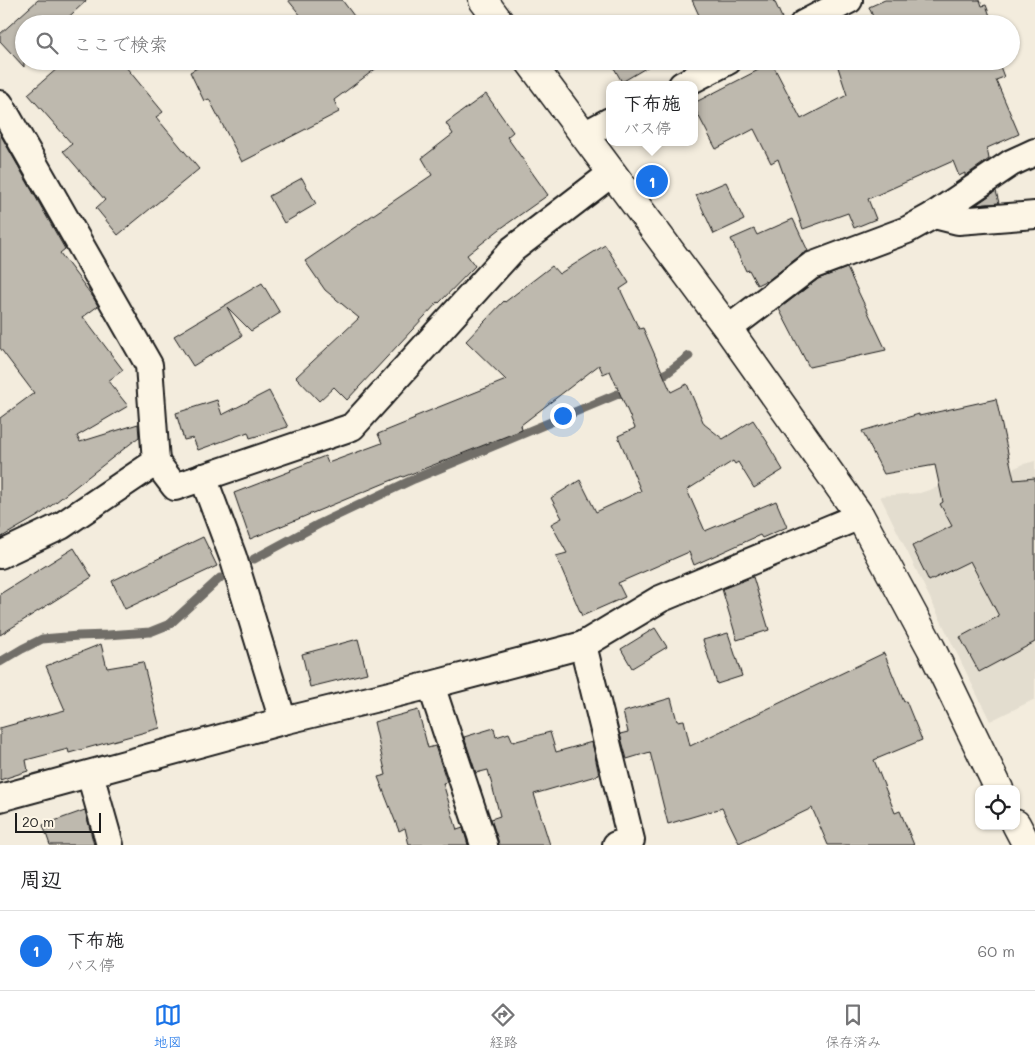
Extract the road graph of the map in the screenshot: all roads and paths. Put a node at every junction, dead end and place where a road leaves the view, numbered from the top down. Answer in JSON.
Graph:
{"nodes":[{"id":1,"x":483,"y":0,"type":"edge"},
{"id":2,"x":850,"y":0,"type":"edge"},
{"id":3,"x":494,"y":15,"type":"edge"},
{"id":4,"x":821,"y":15,"type":"edge"},
{"id":5,"x":536,"y":70,"type":"edge"},
{"id":6,"x":711,"y":70,"type":"edge"},
{"id":7,"x":690,"y":81,"type":"edge"},
{"id":8,"x":0,"y":104,"type":"edge"},
{"id":9,"x":606,"y":124,"type":"edge"},
{"id":10,"x":584,"y":134,"type":"junction"},
{"id":11,"x":1035,"y":152,"type":"edge"},
{"id":12,"x":612,"y":173,"type":"junction"},
{"id":13,"x":934,"y":215,"type":"junction"},
{"id":14,"x":1035,"y":215,"type":"edge"},
{"id":15,"x":728,"y":329,"type":"junction"},
{"id":16,"x":156,"y":462,"type":"junction"},
{"id":17,"x":203,"y":478,"type":"junction"},
{"id":18,"x":860,"y":516,"type":"junction"},
{"id":19,"x":0,"y":555,"type":"edge"},
{"id":20,"x":583,"y":645,"type":"junction"},
{"id":21,"x":431,"y":685,"type":"junction"},
{"id":22,"x":283,"y":721,"type":"junction"},
{"id":23,"x":90,"y":774,"type":"junction"},
{"id":24,"x":998,"y":785,"type":"edge"},
{"id":25,"x":0,"y":798,"type":"edge"},
{"id":26,"x":1019,"y":830,"type":"edge"},
{"id":27,"x":110,"y":845,"type":"edge"},
{"id":28,"x":484,"y":845,"type":"edge"},
{"id":29,"x":616,"y":845,"type":"edge"},
{"id":30,"x":1027,"y":845,"type":"edge"}],
"edges":[{"from":1,"to":3,"type":"street"},
{"from":2,"to":4,"type":"street"},
{"from":5,"to":10,"type":"street"},
{"from":6,"to":7,"type":"street"},
{"from":8,"to":16,"type":"street"},
{"from":9,"to":10,"type":"street"},
{"from":10,"to":12,"type":"street"},
{"from":11,"to":13,"type":"street"},
{"from":12,"to":15,"type":"street"},
{"from":12,"to":17,"type":"street"},
{"from":13,"to":14,"type":"street"},
{"from":13,"to":15,"type":"street"},
{"from":15,"to":18,"type":"street"},
{"from":16,"to":17,"type":"street"},
{"from":16,"to":19,"type":"street"},
{"from":17,"to":22,"type":"street"},
{"from":18,"to":20,"type":"street"},
{"from":18,"to":24,"type":"street"},
{"from":20,"to":21,"type":"street"},
{"from":20,"to":29,"type":"street"},
{"from":21,"to":22,"type":"street"},
{"from":21,"to":28,"type":"street"},
{"from":22,"to":23,"type":"street"},
{"from":23,"to":25,"type":"street"},
{"from":23,"to":27,"type":"street"},
{"from":26,"to":30,"type":"street"}]}
